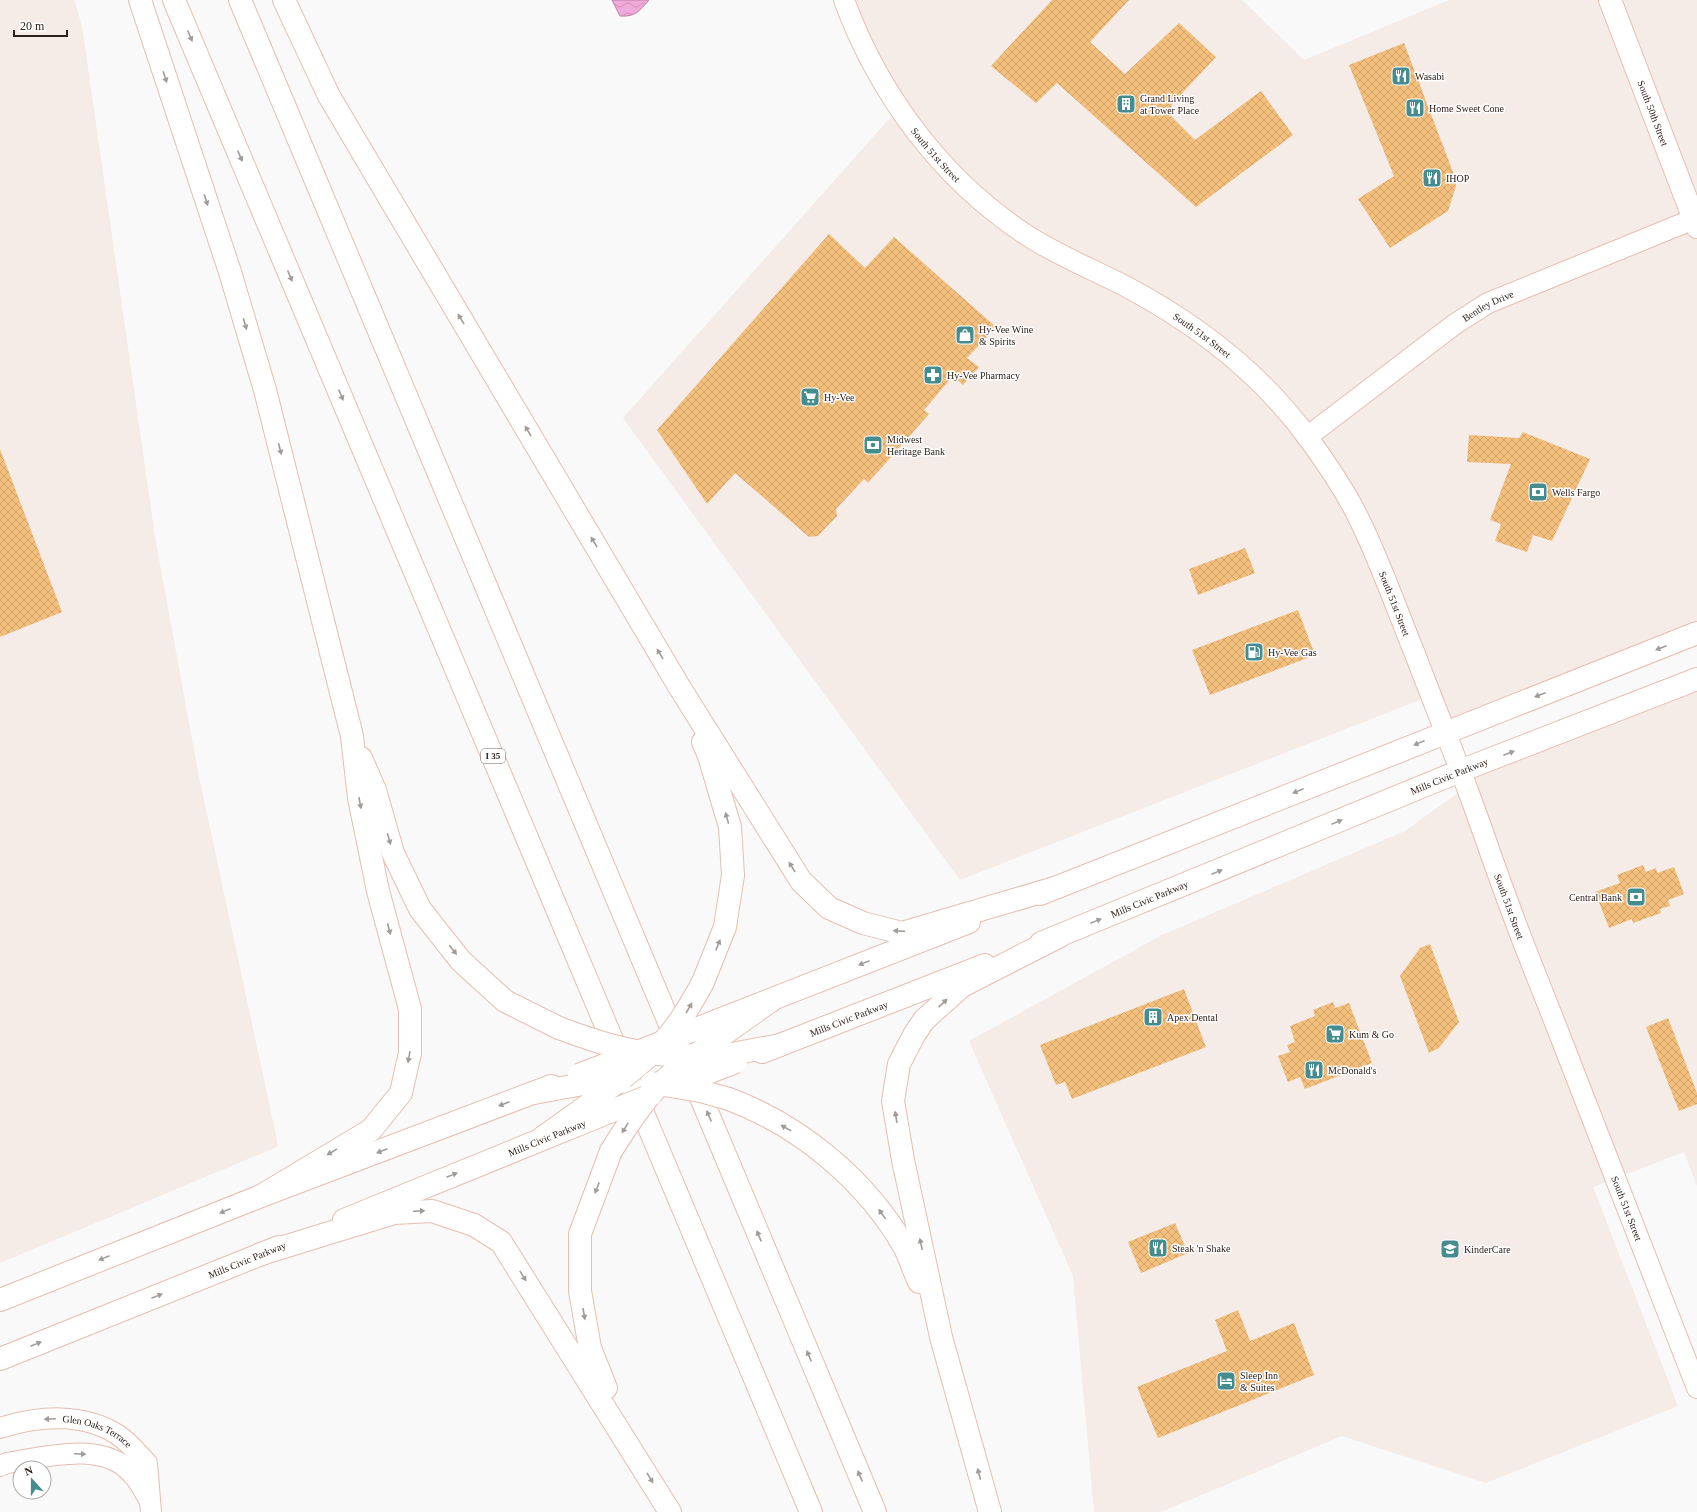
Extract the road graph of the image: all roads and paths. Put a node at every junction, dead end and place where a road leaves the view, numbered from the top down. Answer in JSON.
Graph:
{"nodes":[{"id":1,"x":140,"y":0,"type":"edge"},
{"id":2,"x":174,"y":0,"type":"edge"},
{"id":3,"x":240,"y":0,"type":"edge"},
{"id":4,"x":284,"y":0,"type":"edge"},
{"id":5,"x":844,"y":0,"type":"edge"},
{"id":6,"x":1610,"y":0,"type":"edge"},
{"id":7,"x":1696,"y":223,"type":"edge"},
{"id":8,"x":1307,"y":436,"type":"junction"},
{"id":9,"x":1697,"y":633,"type":"edge"},
{"id":10,"x":1697,"y":679,"type":"edge"},
{"id":11,"x":680,"y":688,"type":"junction"},
{"id":12,"x":1445,"y":732,"type":"junction"},
{"id":13,"x":352,"y":736,"type":"junction"},
{"id":14,"x":1460,"y":771,"type":"junction"},
{"id":15,"x":1058,"y":887,"type":"junction"},
{"id":16,"x":1060,"y":936,"type":"junction"},
{"id":17,"x":728,"y":1042,"type":"junction"},
{"id":18,"x":651,"y":1049,"type":"junction"},
{"id":19,"x":697,"y":1055,"type":"junction"},
{"id":20,"x":616,"y":1082,"type":"junction"},
{"id":21,"x":662,"y":1088,"type":"junction"},
{"id":22,"x":587,"y":1095,"type":"junction"},
{"id":23,"x":261,"y":1196,"type":"junction"},
{"id":24,"x":261,"y":1254,"type":"junction"},
{"id":25,"x":64,"y":1274,"type":"junction"},
{"id":26,"x":0,"y":1300,"type":"edge"},
{"id":27,"x":0,"y":1314,"type":"edge"},
{"id":28,"x":941,"y":1337,"type":"junction"},
{"id":29,"x":0,"y":1359,"type":"edge"},
{"id":30,"x":1697,"y":1388,"type":"edge"},
{"id":31,"x":0,"y":1428,"type":"edge"},
{"id":32,"x":630,"y":1445,"type":"junction"},
{"id":33,"x":0,"y":1466,"type":"edge"},
{"id":34,"x":150,"y":1507,"type":"edge"},
{"id":35,"x":670,"y":1512,"type":"edge"},
{"id":36,"x":811,"y":1512,"type":"edge"},
{"id":37,"x":875,"y":1512,"type":"edge"},
{"id":38,"x":990,"y":1512,"type":"edge"}],
"edges":[{"from":1,"to":13,"type":"main road","one_way":true},
{"from":2,"to":36,"type":"main road","number":"I 35","one_way":true},
{"from":37,"to":3,"type":"main road","one_way":true},
{"from":11,"to":4,"type":"main road","one_way":true},
{"from":5,"to":8,"type":"street","name":"South 51st Street"},
{"from":6,"to":7,"type":"main road","name":"South 50th Street"},
{"from":7,"to":8,"type":"street","name":"Bentley Drive"},
{"from":8,"to":12,"type":"street","name":"South 51st Street"},
{"from":9,"to":12,"type":"main road","one_way":true},
{"from":14,"to":10,"type":"main road","name":"Mills Civic Parkway","one_way":true},
{"from":15,"to":11,"type":"main road","one_way":true},
{"from":18,"to":11,"type":"main road","one_way":true,"bridge":true},
{"from":12,"to":14,"type":"street","name":"South 51st Street"},
{"from":12,"to":15,"type":"main road","one_way":true},
{"from":13,"to":18,"type":"main road","one_way":true,"bridge":true},
{"from":13,"to":23,"type":"main road","one_way":true},
{"from":16,"to":14,"type":"main road","name":"Mills Civic Parkway","one_way":true},
{"from":14,"to":30,"type":"street","name":"South 51st Street"},
{"from":15,"to":17,"type":"main road","one_way":true},
{"from":16,"to":17,"type":"main road","name":"Mills Civic Parkway"},
{"from":28,"to":16,"type":"main road","one_way":true},
{"from":17,"to":18,"type":"main road","bridge":true},
{"from":17,"to":19,"type":"main road","bridge":true},
{"from":17,"to":21,"type":"main road","name":"Mills Civic Parkway","bridge":true},
{"from":18,"to":19,"type":"main road","bridge":true},
{"from":18,"to":20,"type":"main road","bridge":true},
{"from":18,"to":22,"type":"main road","bridge":true},
{"from":19,"to":21,"type":"main road","bridge":true},
{"from":20,"to":21,"type":"main road","bridge":true},
{"from":20,"to":22,"type":"main road","bridge":true},
{"from":21,"to":22,"type":"main road","name":"Mills Civic Parkway","bridge":true},
{"from":28,"to":21,"type":"main road","one_way":true,"bridge":true},
{"from":21,"to":32,"type":"main road","one_way":true,"bridge":true},
{"from":22,"to":23,"type":"main road","one_way":true},
{"from":24,"to":22,"type":"main road","name":"Mills Civic Parkway","one_way":true},
{"from":23,"to":25,"type":"main road","one_way":true},
{"from":29,"to":24,"type":"main road","name":"Mills Civic Parkway","one_way":true},
{"from":24,"to":32,"type":"main road","one_way":true},
{"from":25,"to":26,"type":"main road"},
{"from":25,"to":27,"type":"main road"},
{"from":38,"to":28,"type":"main road","one_way":true},
{"from":34,"to":31,"type":"street","name":"Glen Oaks Terrace","one_way":true},
{"from":32,"to":35,"type":"main road","one_way":true},
{"from":33,"to":34,"type":"street","name":"Glen Oaks Terrace","one_way":true}]}
